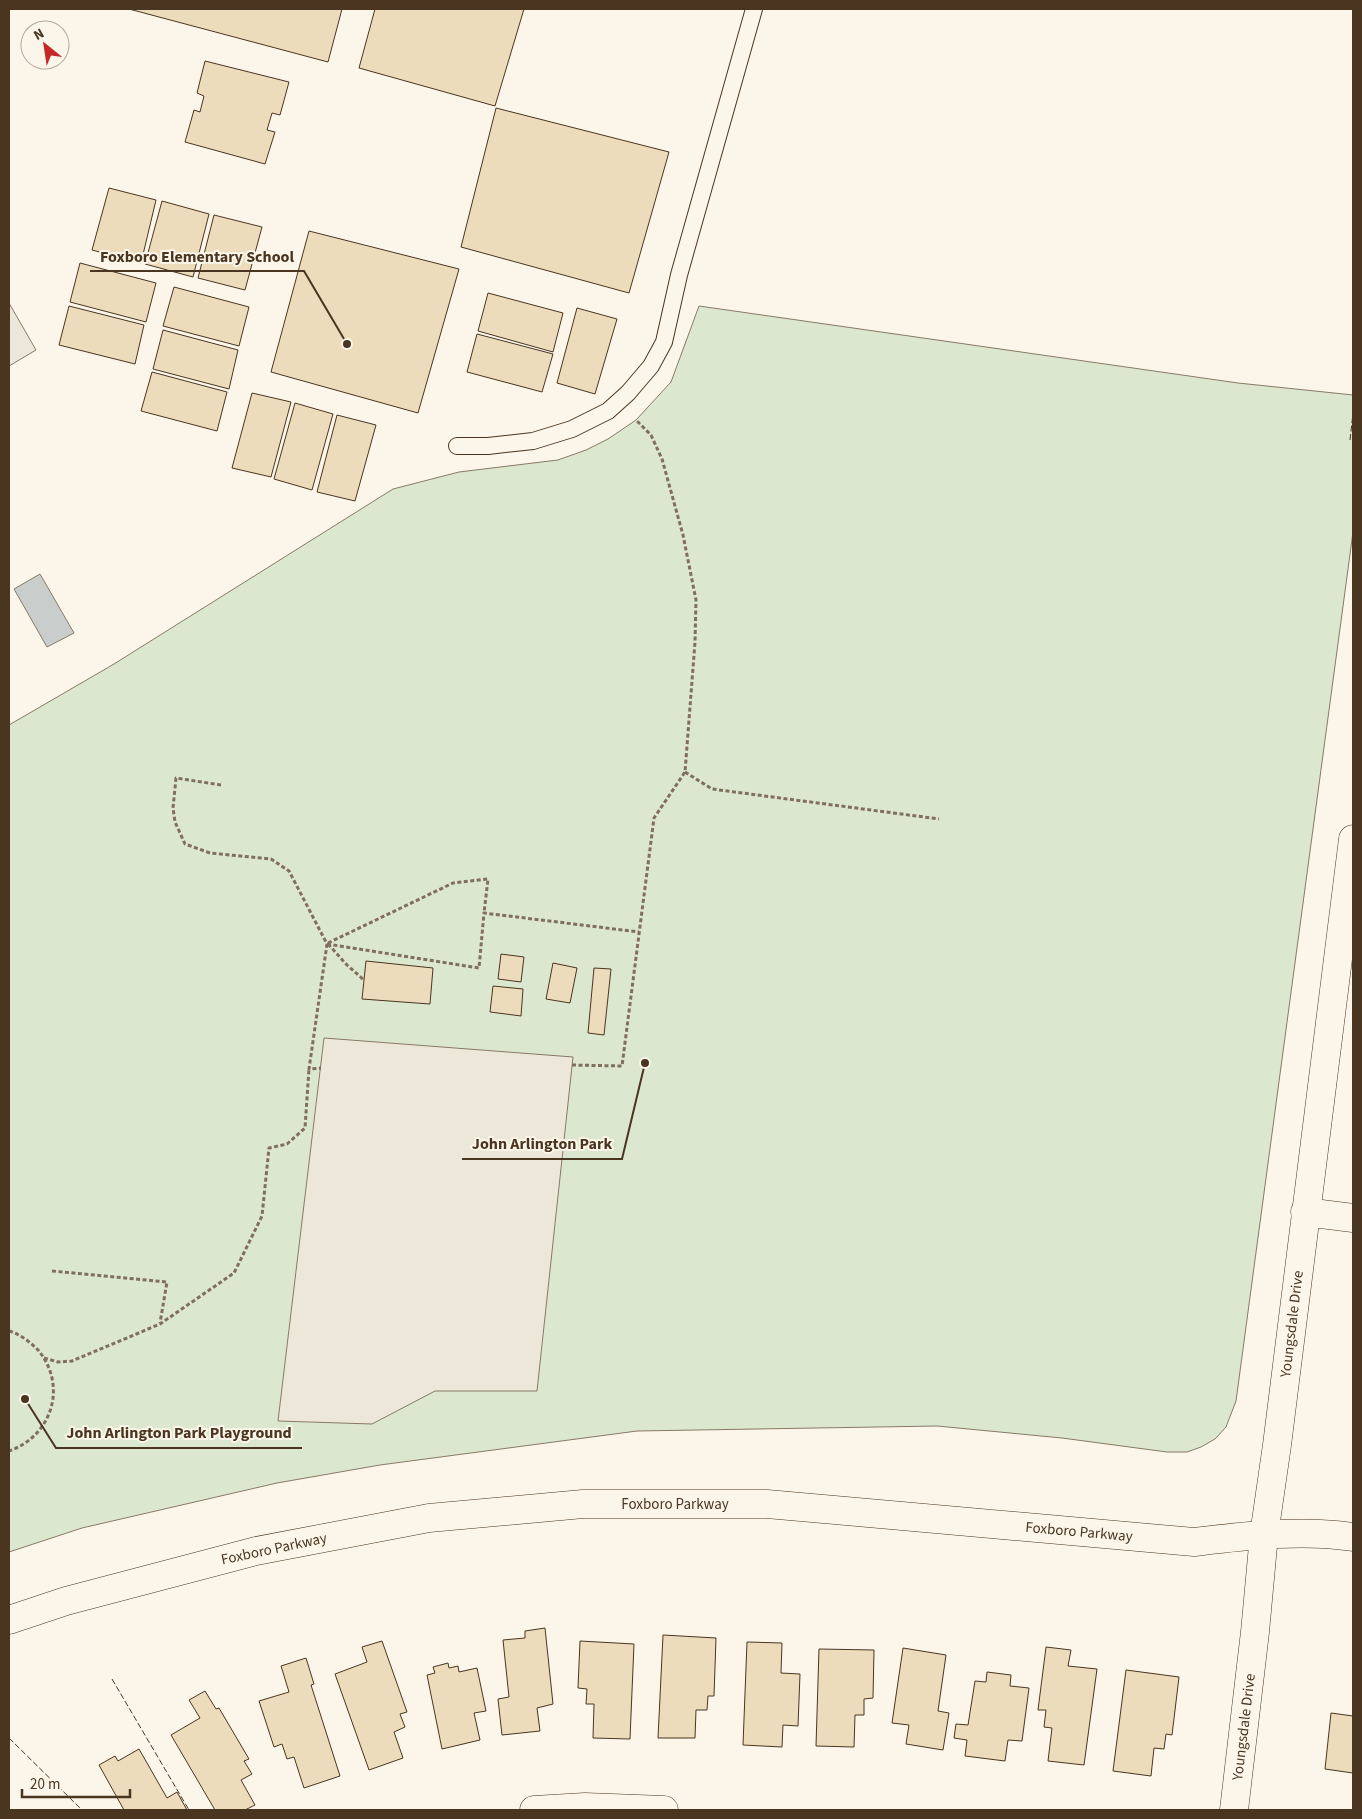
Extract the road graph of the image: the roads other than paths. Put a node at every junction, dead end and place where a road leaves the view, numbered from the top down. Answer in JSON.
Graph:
{"nodes":[{"id":1,"x":754,"y":9,"type":"edge"},
{"id":2,"x":457,"y":446,"type":"dead end"},
{"id":3,"x":1353,"y":839,"type":"edge"},
{"id":4,"x":1305,"y":1212,"type":"junction"},
{"id":5,"x":1353,"y":1218,"type":"edge"},
{"id":6,"x":1264,"y":1535,"type":"junction"},
{"id":7,"x":1353,"y":1537,"type":"edge"},
{"id":8,"x":9,"y":1620,"type":"edge"},
{"id":9,"x":534,"y":1810,"type":"edge"},
{"id":10,"x":664,"y":1810,"type":"edge"},
{"id":11,"x":1234,"y":1810,"type":"edge"}],
"edges":[{"from":1,"to":2,"type":"lane"},
{"from":3,"to":4,"type":"main road","name":"Youngsdale Drive"},
{"from":4,"to":5,"type":"main road"},
{"from":4,"to":6,"type":"main road","name":"Youngsdale Drive"},
{"from":6,"to":7,"type":"main road","name":"Foxboro Parkway"},
{"from":6,"to":8,"type":"main road","name":"Foxboro Parkway"},
{"from":6,"to":11,"type":"main road","name":"Youngsdale Drive"},
{"from":9,"to":10,"type":"main road"}]}
